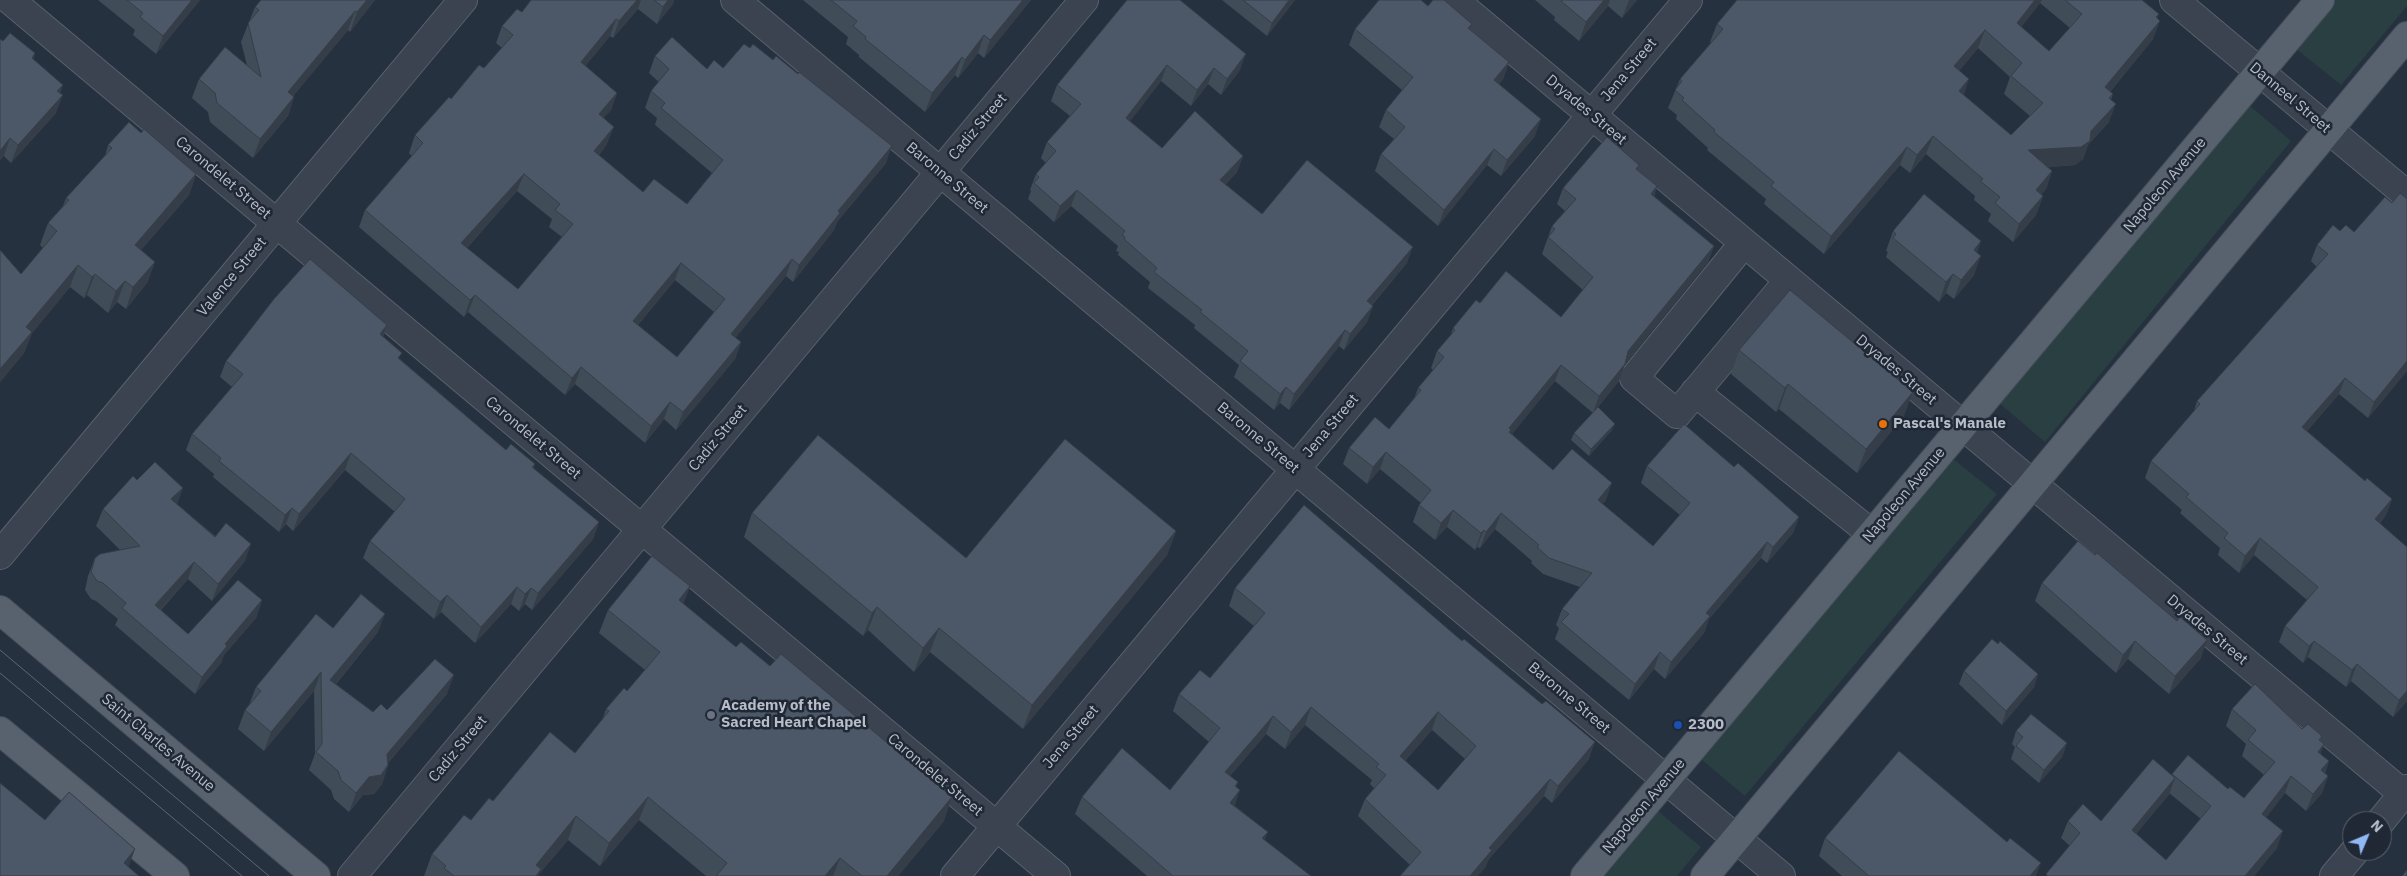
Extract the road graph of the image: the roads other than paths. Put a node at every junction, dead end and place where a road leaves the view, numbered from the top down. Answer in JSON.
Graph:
{"nodes":[{"id":1,"x":10,"y":0,"type":"edge"},
{"id":2,"x":464,"y":0,"type":"edge"},
{"id":3,"x":735,"y":0,"type":"edge"},
{"id":4,"x":1084,"y":0,"type":"edge"},
{"id":5,"x":1454,"y":0,"type":"edge"},
{"id":6,"x":1688,"y":0,"type":"edge"},
{"id":7,"x":2174,"y":0,"type":"edge"},
{"id":8,"x":2320,"y":0,"type":"edge"},
{"id":9,"x":2407,"y":36,"type":"edge"},
{"id":10,"x":2260,"y":72,"type":"junction"},
{"id":11,"x":1592,"y":114,"type":"junction"},
{"id":12,"x":2329,"y":130,"type":"junction"},
{"id":13,"x":940,"y":172,"type":"junction"},
{"id":14,"x":2407,"y":195,"type":"edge"},
{"id":15,"x":277,"y":224,"type":"junction"},
{"id":16,"x":1744,"y":243,"type":"junction"},
{"id":17,"x":1789,"y":280,"type":"junction"},
{"id":18,"x":1695,"y":392,"type":"junction"},
{"id":19,"x":1963,"y":426,"type":"junction"},
{"id":20,"x":1295,"y":469,"type":"junction"},
{"id":21,"x":2033,"y":484,"type":"junction"},
{"id":22,"x":642,"y":529,"type":"junction"},
{"id":23,"x":1872,"y":534,"type":"junction"},
{"id":24,"x":0,"y":555,"type":"edge"},
{"id":25,"x":0,"y":610,"type":"edge"},
{"id":26,"x":0,"y":731,"type":"edge"},
{"id":27,"x":1666,"y":779,"type":"junction"},
{"id":28,"x":2406,"y":794,"type":"edge"},
{"id":29,"x":2390,"y":811,"type":"edge"},
{"id":30,"x":996,"y":826,"type":"junction"},
{"id":31,"x":1737,"y":838,"type":"junction"},
{"id":32,"x":2347,"y":861,"type":"edge"},
{"id":33,"x":175,"y":876,"type":"edge"},
{"id":34,"x":316,"y":876,"type":"edge"},
{"id":35,"x":352,"y":876,"type":"edge"},
{"id":36,"x":955,"y":876,"type":"edge"},
{"id":37,"x":1056,"y":876,"type":"edge"},
{"id":38,"x":1585,"y":876,"type":"edge"},
{"id":39,"x":1705,"y":876,"type":"edge"},
{"id":40,"x":1781,"y":876,"type":"edge"},
{"id":41,"x":2334,"y":876,"type":"edge"}],
"edges":[{"from":1,"to":15,"type":"street","name":"Carondelet Street"},
{"from":2,"to":15,"type":"street","name":"Valence Street"},
{"from":3,"to":13,"type":"street","name":"Baronne Street"},
{"from":4,"to":13,"type":"street","name":"Cadiz Street"},
{"from":5,"to":11,"type":"street","name":"Dryades Street"},
{"from":6,"to":11,"type":"street","name":"Jena Street"},
{"from":7,"to":10,"type":"street","name":"Danneel Street"},
{"from":8,"to":10,"type":"main road","name":"Napoleon Avenue"},
{"from":9,"to":12,"type":"main road"},
{"from":10,"to":12,"type":"street","name":"Danneel Street"},
{"from":10,"to":19,"type":"main road","name":"Napoleon Avenue"},
{"from":11,"to":16,"type":"street","name":"Dryades Street"},
{"from":11,"to":20,"type":"street","name":"Jena Street"},
{"from":12,"to":14,"type":"street","name":"Danneel Street"},
{"from":12,"to":21,"type":"main road"},
{"from":13,"to":20,"type":"street","name":"Baronne Street"},
{"from":13,"to":22,"type":"street","name":"Cadiz Street"},
{"from":15,"to":22,"type":"street","name":"Carondelet Street"},
{"from":15,"to":24,"type":"street","name":"Valence Street"},
{"from":16,"to":17,"type":"street","name":"Dryades Street"},
{"from":16,"to":18,"type":"street"},
{"from":17,"to":18,"type":"street"},
{"from":17,"to":19,"type":"street","name":"Dryades Street"},
{"from":18,"to":23,"type":"street"},
{"from":19,"to":21,"type":"street","name":"Dryades Street"},
{"from":19,"to":23,"type":"main road","name":"Napoleon Avenue"},
{"from":20,"to":27,"type":"street","name":"Baronne Street"},
{"from":20,"to":30,"type":"street","name":"Jena Street"},
{"from":21,"to":28,"type":"street","name":"Dryades Street"},
{"from":21,"to":31,"type":"main road"},
{"from":22,"to":30,"type":"street","name":"Carondelet Street"},
{"from":22,"to":35,"type":"street","name":"Cadiz Street"},
{"from":23,"to":27,"type":"main road","name":"Napoleon Avenue"},
{"from":25,"to":34,"type":"main road","name":"Saint Charles Avenue"},
{"from":26,"to":33,"type":"main road"},
{"from":27,"to":31,"type":"street","name":"Baronne Street"},
{"from":27,"to":38,"type":"main road","name":"Napoleon Avenue"},
{"from":28,"to":29,"type":"street"},
{"from":30,"to":36,"type":"street","name":"Jena Street"},
{"from":30,"to":37,"type":"street","name":"Carondelet Street"},
{"from":31,"to":39,"type":"main road"},
{"from":31,"to":40,"type":"street","name":"Baronne Street"},
{"from":32,"to":41,"type":"street"}]}
